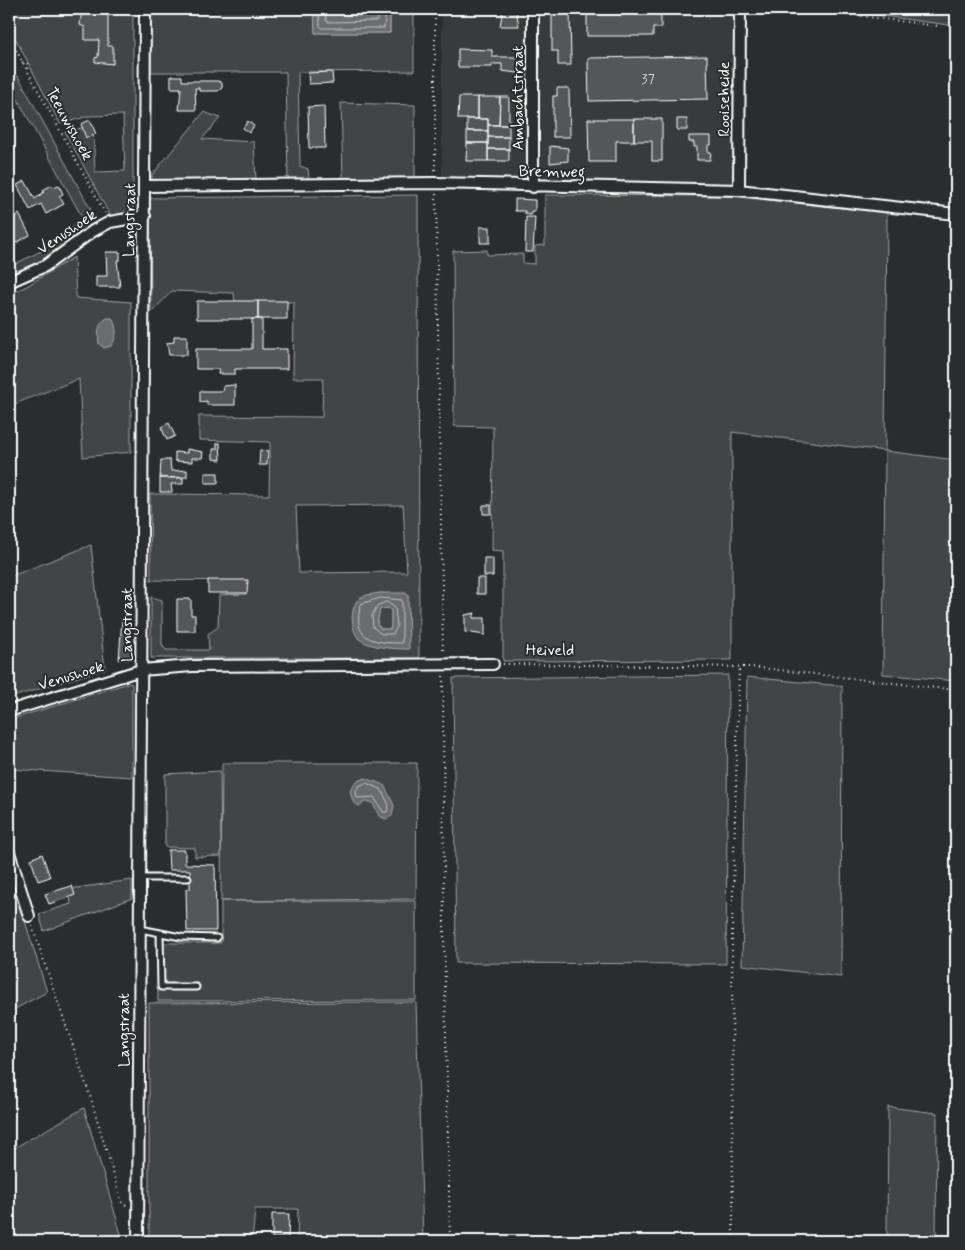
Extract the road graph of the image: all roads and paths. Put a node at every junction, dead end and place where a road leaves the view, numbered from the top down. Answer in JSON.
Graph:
{"nodes":[{"id":1,"x":145,"y":9,"type":"edge"},
{"id":2,"x":434,"y":9,"type":"edge"},
{"id":3,"x":534,"y":9,"type":"edge"},
{"id":4,"x":740,"y":9,"type":"edge"},
{"id":5,"x":807,"y":9,"type":"edge"},
{"id":6,"x":937,"y":26,"type":"dead end"},
{"id":7,"x":9,"y":37,"type":"edge"},
{"id":8,"x":435,"y":183,"type":"junction"},
{"id":9,"x":146,"y":186,"type":"junction"},
{"id":10,"x":533,"y":187,"type":"junction"},
{"id":11,"x":739,"y":190,"type":"junction"},
{"id":12,"x":956,"y":214,"type":"edge"},
{"id":13,"x":145,"y":216,"type":"junction"},
{"id":14,"x":110,"y":222,"type":"junction"},
{"id":15,"x":9,"y":282,"type":"edge"},
{"id":16,"x":445,"y":663,"type":"junction"},
{"id":17,"x":493,"y":664,"type":"joint"},
{"id":18,"x":739,"y":666,"type":"junction"},
{"id":19,"x":142,"y":670,"type":"junction"},
{"id":20,"x":956,"y":690,"type":"edge"},
{"id":21,"x":9,"y":711,"type":"edge"},
{"id":22,"x":9,"y":852,"type":"edge"},
{"id":23,"x":140,"y":878,"type":"junction"},
{"id":24,"x":188,"y":878,"type":"dead end"},
{"id":25,"x":29,"y":916,"type":"joint"},
{"id":26,"x":140,"y":929,"type":"junction"},
{"id":27,"x":160,"y":933,"type":"junction"},
{"id":28,"x":217,"y":938,"type":"dead end"},
{"id":29,"x":196,"y":987,"type":"dead end"},
{"id":30,"x":138,"y":1212,"type":"junction"},
{"id":31,"x":138,"y":1241,"type":"edge"},
{"id":32,"x":450,"y":1241,"type":"edge"},
{"id":33,"x":733,"y":1241,"type":"edge"}],
"edges":[{"from":1,"to":9,"type":"street","name":"Langstraat"},
{"from":2,"to":8,"type":"path"},
{"from":3,"to":10,"type":"street","name":"Ambachtstraat"},
{"from":4,"to":11,"type":"street","name":"Rooiseheide"},
{"from":5,"to":6,"type":"path"},
{"from":7,"to":14,"type":"path","name":"Teeuwishoek"},
{"from":8,"to":9,"type":"street","name":"Bremweg"},
{"from":8,"to":10,"type":"street","name":"Bremweg"},
{"from":8,"to":16,"type":"path"},
{"from":9,"to":13,"type":"street","name":"Langstraat"},
{"from":10,"to":11,"type":"street","name":"Bremweg"},
{"from":11,"to":12,"type":"street","name":"Bremweg"},
{"from":13,"to":14,"type":"street","name":"Venushoek"},
{"from":13,"to":19,"type":"street","name":"Langstraat"},
{"from":14,"to":15,"type":"street","name":"Venushoek"},
{"from":16,"to":17,"type":"street"},
{"from":16,"to":19,"type":"street"},
{"from":16,"to":32,"type":"path"},
{"from":17,"to":18,"type":"path","name":"Heiveld"},
{"from":18,"to":20,"type":"path","name":"Heiveld"},
{"from":18,"to":33,"type":"path"},
{"from":19,"to":21,"type":"street","name":"Venushoek"},
{"from":19,"to":23,"type":"street","name":"Langstraat"},
{"from":22,"to":25,"type":"street"},
{"from":23,"to":24,"type":"lane"},
{"from":23,"to":26,"type":"street","name":"Langstraat"},
{"from":25,"to":30,"type":"path"},
{"from":26,"to":27,"type":"lane"},
{"from":26,"to":30,"type":"street","name":"Langstraat"},
{"from":27,"to":28,"type":"lane"},
{"from":27,"to":29,"type":"lane"},
{"from":30,"to":31,"type":"street","name":"Langstraat"}]}
